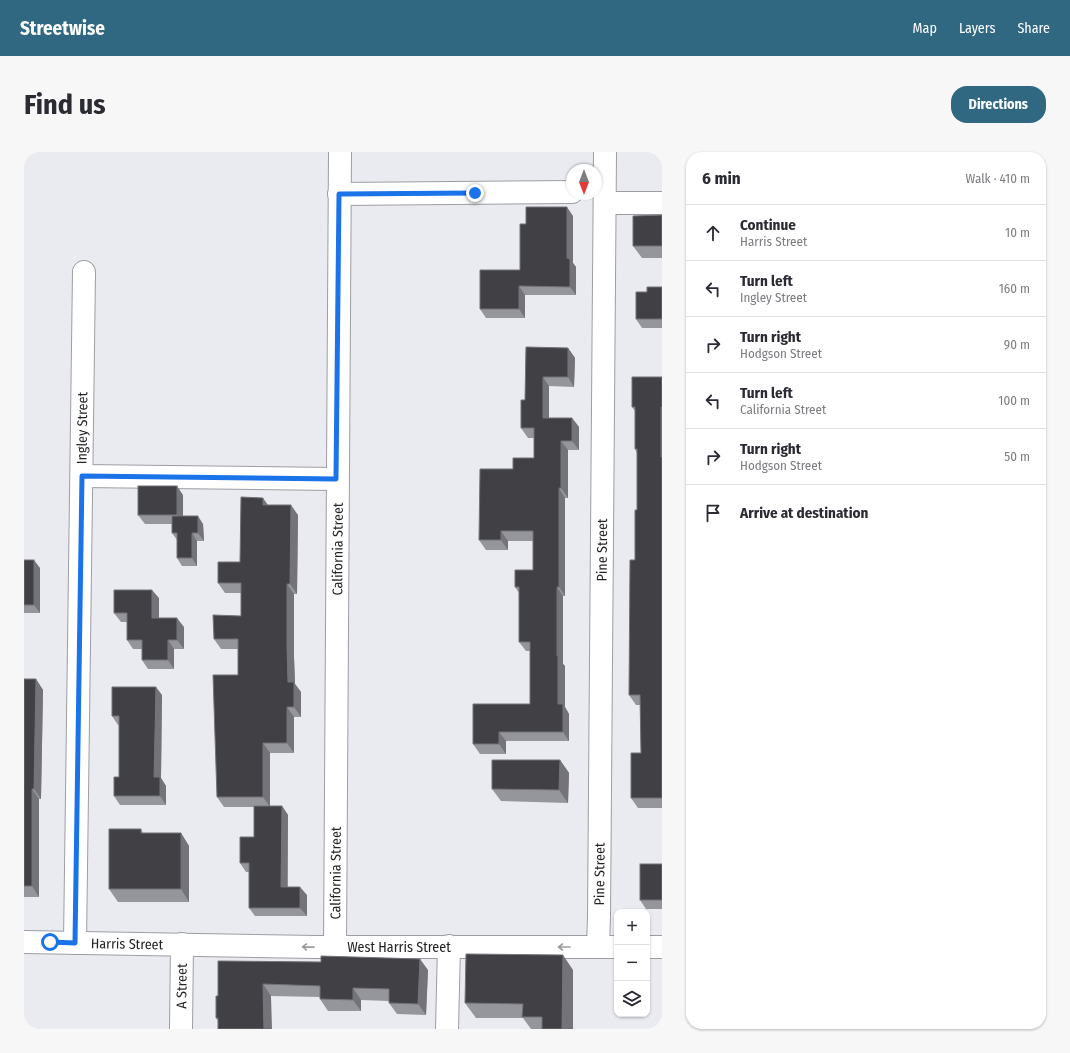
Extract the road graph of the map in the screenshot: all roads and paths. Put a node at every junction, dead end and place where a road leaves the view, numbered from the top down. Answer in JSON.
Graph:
{"nodes":[{"id":1,"x":340,"y":152,"type":"edge"},
{"id":2,"x":605,"y":152,"type":"edge"},
{"id":3,"x":566,"y":192,"type":"edge"},
{"id":4,"x":339,"y":194,"type":"junction"},
{"id":5,"x":602,"y":196,"type":"edge"},
{"id":6,"x":602,"y":200,"type":"edge"},
{"id":7,"x":662,"y":204,"type":"edge"},
{"id":8,"x":84,"y":272,"type":"dead end"},
{"id":9,"x":82,"y":476,"type":"junction"},
{"id":10,"x":336,"y":479,"type":"junction"},
{"id":11,"x":24,"y":942,"type":"edge"},
{"id":12,"x":75,"y":943,"type":"junction"},
{"id":13,"x":182,"y":944,"type":"junction"},
{"id":14,"x":449,"y":946,"type":"junction"},
{"id":15,"x":335,"y":947,"type":"junction"},
{"id":16,"x":607,"y":947,"type":"edge"},
{"id":17,"x":650,"y":947,"type":"edge"},
{"id":18,"x":662,"y":947,"type":"edge"},
{"id":19,"x":181,"y":1029,"type":"edge"},
{"id":20,"x":447,"y":1029,"type":"edge"}],
"edges":[{"from":1,"to":4,"type":"street","name":"California Street"},
{"from":2,"to":5,"type":"street","name":"Pine Street"},
{"from":3,"to":4,"type":"street"},
{"from":4,"to":10,"type":"street","name":"California Street"},
{"from":5,"to":7,"type":"street"},
{"from":6,"to":16,"type":"street","name":"Pine Street"},
{"from":8,"to":9,"type":"street","name":"Ingley Street"},
{"from":9,"to":10,"type":"street"},
{"from":9,"to":12,"type":"street","name":"Ingley Street"},
{"from":10,"to":15,"type":"street","name":"California Street"},
{"from":11,"to":12,"type":"street","name":"Harris Street"},
{"from":12,"to":13,"type":"street","name":"Harris Street"},
{"from":15,"to":13,"type":"street","name":"West Harris Street","one_way":true},
{"from":13,"to":19,"type":"street","name":"A Street"},
{"from":14,"to":15,"type":"street","name":"West Harris Street"},
{"from":16,"to":14,"type":"street","name":"West Harris Street","one_way":true},
{"from":14,"to":20,"type":"street"},
{"from":17,"to":18,"type":"street"}]}
